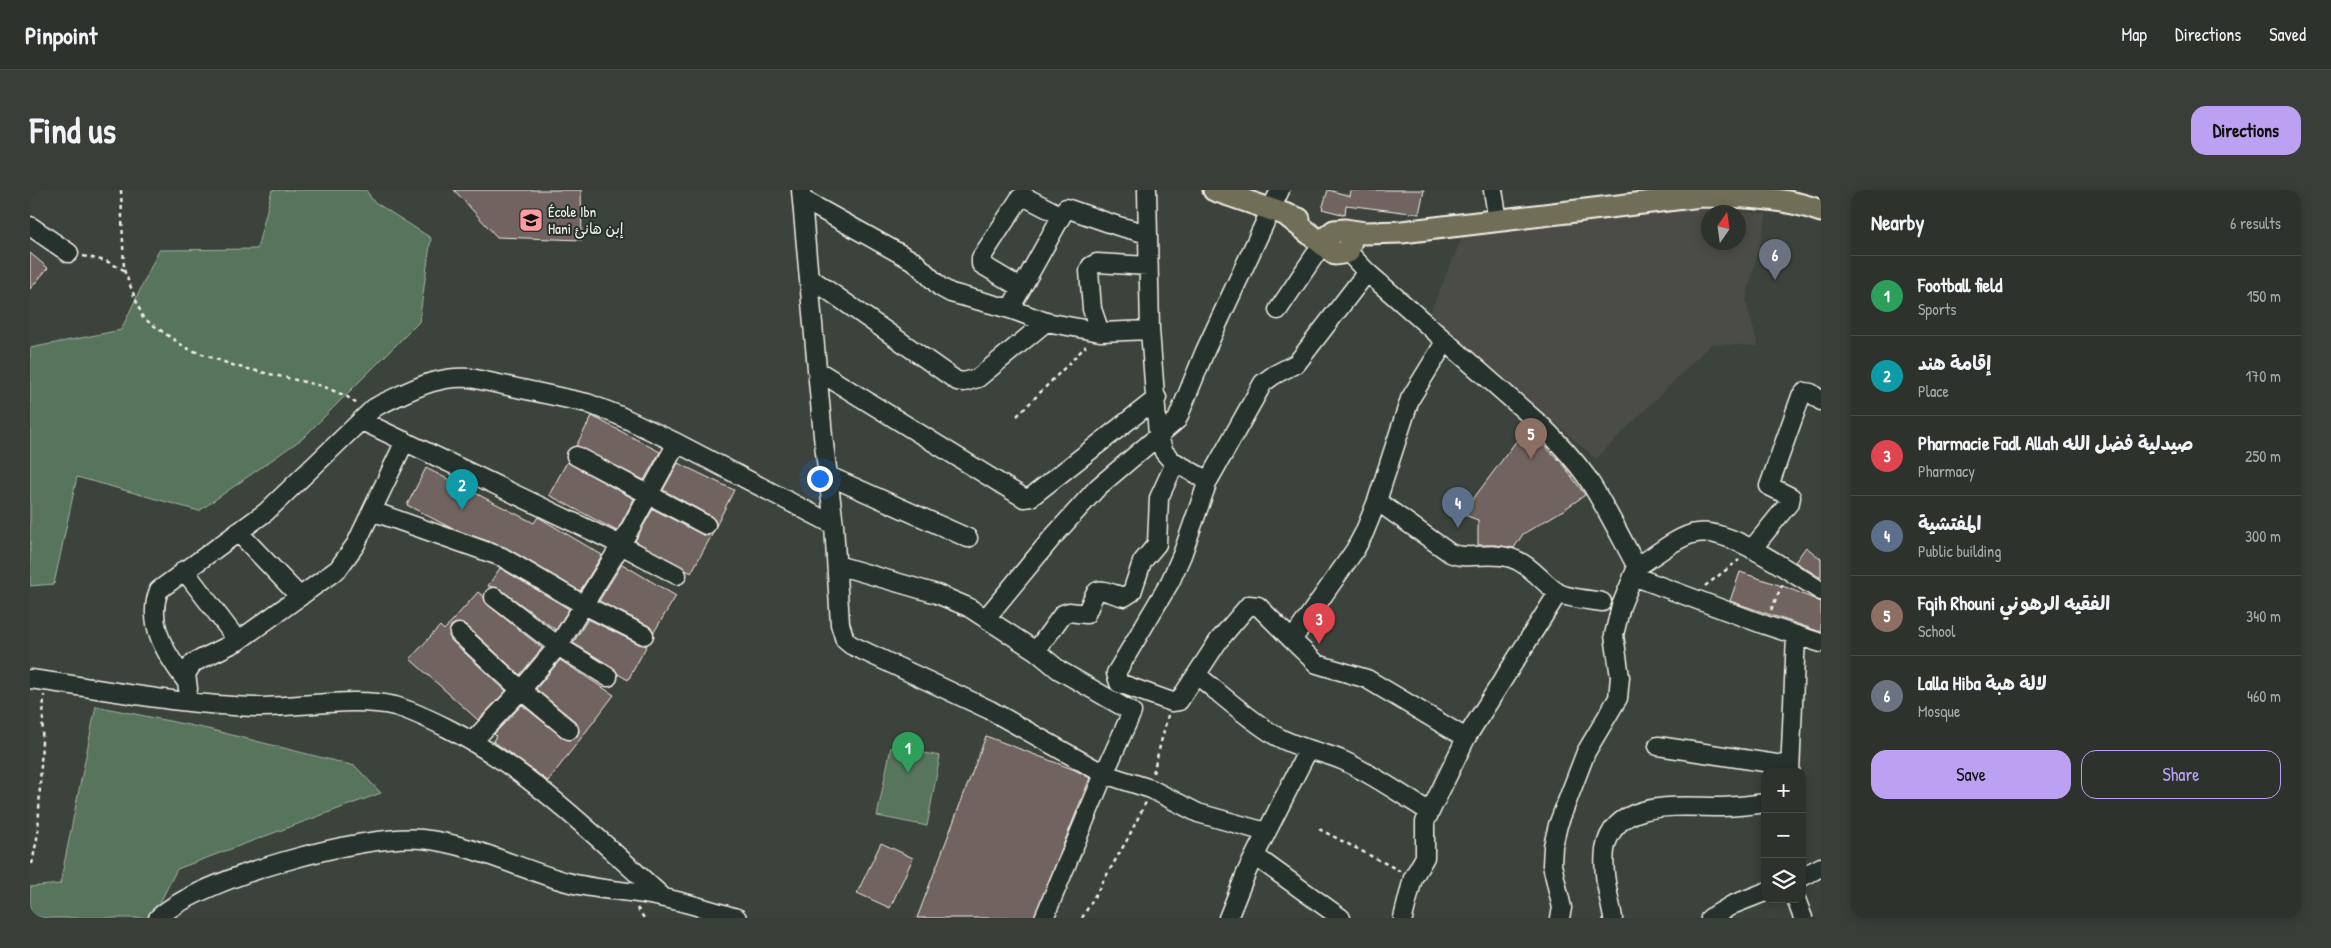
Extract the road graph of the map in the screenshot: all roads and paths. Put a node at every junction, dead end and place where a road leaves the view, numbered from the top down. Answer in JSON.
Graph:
{"nodes":[{"id":1,"x":121,"y":190,"type":"edge"},
{"id":2,"x":1147,"y":190,"type":"edge"},
{"id":3,"x":1214,"y":190,"type":"edge"},
{"id":4,"x":1280,"y":190,"type":"edge"},
{"id":5,"x":1493,"y":190,"type":"edge"},
{"id":6,"x":1700,"y":193,"type":"edge"},
{"id":7,"x":1740,"y":193,"type":"edge"},
{"id":8,"x":802,"y":195,"type":"edge"},
{"id":9,"x":1821,"y":211,"type":"edge"},
{"id":10,"x":1279,"y":212,"type":"junction"},
{"id":11,"x":1060,"y":215,"type":"junction"},
{"id":12,"x":1498,"y":221,"type":"junction"},
{"id":13,"x":30,"y":226,"type":"edge"},
{"id":14,"x":1148,"y":234,"type":"junction"},
{"id":15,"x":1338,"y":242,"type":"junction"},
{"id":16,"x":69,"y":253,"type":"joint"},
{"id":17,"x":1148,"y":266,"type":"junction"},
{"id":18,"x":124,"y":270,"type":"junction"},
{"id":19,"x":1367,"y":272,"type":"junction"},
{"id":20,"x":809,"y":277,"type":"junction"},
{"id":21,"x":1021,"y":288,"type":"junction"},
{"id":22,"x":1010,"y":309,"type":"junction"},
{"id":23,"x":1278,"y":310,"type":"dead end"},
{"id":24,"x":1046,"y":322,"type":"junction"},
{"id":25,"x":1150,"y":330,"type":"junction"},
{"id":26,"x":1100,"y":332,"type":"junction"},
{"id":27,"x":1445,"y":342,"type":"junction"},
{"id":28,"x":818,"y":371,"type":"junction"},
{"id":29,"x":1157,"y":398,"type":"junction"},
{"id":30,"x":1821,"y":400,"type":"edge"},
{"id":31,"x":1017,"y":416,"type":"dead end"},
{"id":32,"x":365,"y":417,"type":"junction"},
{"id":33,"x":1158,"y":435,"type":"junction"},
{"id":34,"x":405,"y":441,"type":"junction"},
{"id":35,"x":676,"y":443,"type":"junction"},
{"id":36,"x":576,"y":456,"type":"dead end"},
{"id":37,"x":1175,"y":463,"type":"junction"},
{"id":38,"x":829,"y":476,"type":"junction"},
{"id":39,"x":1208,"y":481,"type":"junction"},
{"id":40,"x":648,"y":496,"type":"junction"},
{"id":41,"x":1377,"y":501,"type":"junction"},
{"id":42,"x":372,"y":511,"type":"junction"},
{"id":43,"x":834,"y":525,"type":"junction"},
{"id":44,"x":706,"y":526,"type":"dead end"},
{"id":45,"x":238,"y":532,"type":"junction"},
{"id":46,"x":968,"y":538,"type":"dead end"},
{"id":47,"x":621,"y":545,"type":"junction"},
{"id":48,"x":1752,"y":549,"type":"junction"},
{"id":49,"x":837,"y":565,"type":"junction"},
{"id":50,"x":184,"y":570,"type":"junction"},
{"id":51,"x":1788,"y":570,"type":"junction"},
{"id":52,"x":1635,"y":571,"type":"junction"},
{"id":53,"x":677,"y":575,"type":"dead end"},
{"id":54,"x":1819,"y":587,"type":"edge"},
{"id":55,"x":1558,"y":593,"type":"junction"},
{"id":56,"x":300,"y":597,"type":"junction"},
{"id":57,"x":1690,"y":597,"type":"junction"},
{"id":58,"x":494,"y":598,"type":"dead end"},
{"id":59,"x":1602,"y":602,"type":"dead end"},
{"id":60,"x":582,"y":604,"type":"junction"},
{"id":61,"x":986,"y":618,"type":"junction"},
{"id":62,"x":1765,"y":625,"type":"junction"},
{"id":63,"x":459,"y":633,"type":"dead end"},
{"id":64,"x":644,"y":635,"type":"dead end"},
{"id":65,"x":1796,"y":636,"type":"junction"},
{"id":66,"x":1292,"y":640,"type":"junction"},
{"id":67,"x":238,"y":642,"type":"junction"},
{"id":68,"x":1821,"y":643,"type":"edge"},
{"id":69,"x":558,"y":646,"type":"junction"},
{"id":70,"x":1036,"y":651,"type":"junction"},
{"id":71,"x":1197,"y":675,"type":"junction"},
{"id":72,"x":608,"y":678,"type":"dead end"},
{"id":73,"x":38,"y":680,"type":"edge"},
{"id":74,"x":186,"y":681,"type":"junction"},
{"id":75,"x":521,"y":690,"type":"junction"},
{"id":76,"x":192,"y":701,"type":"junction"},
{"id":77,"x":1172,"y":702,"type":"junction"},
{"id":78,"x":570,"y":730,"type":"dead end"},
{"id":79,"x":1466,"y":738,"type":"junction"},
{"id":80,"x":473,"y":741,"type":"junction"},
{"id":81,"x":1658,"y":746,"type":"dead end"},
{"id":82,"x":1308,"y":750,"type":"junction"},
{"id":83,"x":1784,"y":768,"type":"edge"},
{"id":84,"x":1790,"y":768,"type":"edge"},
{"id":85,"x":1104,"y":774,"type":"junction"},
{"id":86,"x":1151,"y":789,"type":"junction"},
{"id":87,"x":1761,"y":802,"type":"edge"},
{"id":88,"x":1430,"y":812,"type":"junction"},
{"id":89,"x":1319,"y":829,"type":"dead end"},
{"id":90,"x":1266,"y":832,"type":"junction"},
{"id":91,"x":1255,"y":856,"type":"junction"},
{"id":92,"x":32,"y":864,"type":"dead end"},
{"id":93,"x":1821,"y":867,"type":"edge"},
{"id":94,"x":1806,"y":875,"type":"edge"},
{"id":95,"x":1413,"y":878,"type":"junction"},
{"id":96,"x":1761,"y":894,"type":"edge"},
{"id":97,"x":664,"y":898,"type":"junction"},
{"id":98,"x":1797,"y":903,"type":"edge"},
{"id":99,"x":1734,"y":911,"type":"edge"},
{"id":100,"x":158,"y":918,"type":"edge"},
{"id":101,"x":737,"y":918,"type":"edge"},
{"id":102,"x":1044,"y":918,"type":"edge"},
{"id":103,"x":1082,"y":918,"type":"edge"},
{"id":104,"x":1228,"y":918,"type":"edge"},
{"id":105,"x":1341,"y":918,"type":"edge"},
{"id":106,"x":1403,"y":918,"type":"edge"},
{"id":107,"x":1560,"y":918,"type":"edge"},
{"id":108,"x":1613,"y":918,"type":"edge"},
{"id":109,"x":1710,"y":918,"type":"edge"},
{"id":110,"x":1803,"y":918,"type":"edge"}],
"edges":[{"from":1,"to":18,"type":"path"},
{"from":2,"to":14,"type":"street"},
{"from":3,"to":10,"type":"main road"},
{"from":4,"to":10,"type":"street"},
{"from":5,"to":12,"type":"street"},
{"from":6,"to":7,"type":"main road"},
{"from":6,"to":12,"type":"main road"},
{"from":7,"to":9,"type":"main road"},
{"from":8,"to":20,"type":"street"},
{"from":8,"to":22,"type":"street"},
{"from":10,"to":15,"type":"main road"},
{"from":10,"to":33,"type":"street"},
{"from":11,"to":14,"type":"street"},
{"from":11,"to":21,"type":"street"},
{"from":11,"to":21,"type":"street"},
{"from":12,"to":15,"type":"main road"},
{"from":13,"to":16,"type":"street"},
{"from":14,"to":17,"type":"street"},
{"from":15,"to":19,"type":"street"},
{"from":15,"to":23,"type":"street"},
{"from":16,"to":18,"type":"path"},
{"from":17,"to":25,"type":"street"},
{"from":17,"to":26,"type":"street"},
{"from":18,"to":32,"type":"path"},
{"from":19,"to":27,"type":"street"},
{"from":19,"to":39,"type":"street"},
{"from":20,"to":24,"type":"street"},
{"from":20,"to":28,"type":"street"},
{"from":21,"to":22,"type":"street"},
{"from":22,"to":24,"type":"street"},
{"from":24,"to":26,"type":"street"},
{"from":25,"to":26,"type":"street"},
{"from":25,"to":29,"type":"street"},
{"from":26,"to":31,"type":"path"},
{"from":27,"to":41,"type":"street"},
{"from":27,"to":52,"type":"street"},
{"from":28,"to":29,"type":"street"},
{"from":28,"to":38,"type":"street"},
{"from":29,"to":33,"type":"street"},
{"from":30,"to":48,"type":"street"},
{"from":32,"to":34,"type":"street"},
{"from":32,"to":35,"type":"street"},
{"from":32,"to":45,"type":"street"},
{"from":33,"to":37,"type":"street"},
{"from":33,"to":61,"type":"street"},
{"from":34,"to":42,"type":"street"},
{"from":34,"to":47,"type":"street"},
{"from":35,"to":40,"type":"street"},
{"from":35,"to":43,"type":"street"},
{"from":36,"to":40,"type":"street"},
{"from":37,"to":39,"type":"street"},
{"from":37,"to":70,"type":"street"},
{"from":38,"to":43,"type":"street"},
{"from":38,"to":46,"type":"street"},
{"from":39,"to":77,"type":"street"},
{"from":40,"to":44,"type":"street"},
{"from":40,"to":47,"type":"street"},
{"from":41,"to":55,"type":"street"},
{"from":41,"to":66,"type":"street"},
{"from":42,"to":56,"type":"street"},
{"from":42,"to":60,"type":"street"},
{"from":43,"to":49,"type":"street"},
{"from":45,"to":50,"type":"street"},
{"from":45,"to":56,"type":"street"},
{"from":47,"to":53,"type":"street"},
{"from":47,"to":60,"type":"street"},
{"from":48,"to":51,"type":"street"},
{"from":48,"to":52,"type":"street"},
{"from":48,"to":57,"type":"path"},
{"from":49,"to":61,"type":"street"},
{"from":49,"to":85,"type":"street"},
{"from":50,"to":67,"type":"street"},
{"from":50,"to":74,"type":"street"},
{"from":51,"to":54,"type":"street"},
{"from":51,"to":62,"type":"path"},
{"from":52,"to":57,"type":"street"},
{"from":52,"to":107,"type":"street"},
{"from":55,"to":59,"type":"street"},
{"from":55,"to":79,"type":"street"},
{"from":56,"to":67,"type":"street"},
{"from":57,"to":62,"type":"street"},
{"from":58,"to":69,"type":"street"},
{"from":60,"to":64,"type":"street"},
{"from":60,"to":69,"type":"street"},
{"from":61,"to":70,"type":"street"},
{"from":62,"to":65,"type":"street"},
{"from":63,"to":75,"type":"street"},
{"from":65,"to":68,"type":"street"},
{"from":65,"to":84,"type":"street"},
{"from":66,"to":71,"type":"street"},
{"from":66,"to":79,"type":"street"},
{"from":67,"to":74,"type":"street"},
{"from":69,"to":72,"type":"street"},
{"from":69,"to":75,"type":"street"},
{"from":70,"to":85,"type":"street"},
{"from":71,"to":77,"type":"street"},
{"from":71,"to":82,"type":"street"},
{"from":73,"to":76,"type":"street"},
{"from":73,"to":92,"type":"path"},
{"from":74,"to":76,"type":"street"},
{"from":75,"to":78,"type":"street"},
{"from":75,"to":80,"type":"street"},
{"from":76,"to":80,"type":"street"},
{"from":77,"to":86,"type":"path"},
{"from":79,"to":88,"type":"street"},
{"from":80,"to":97,"type":"street"},
{"from":81,"to":83,"type":"street"},
{"from":82,"to":88,"type":"street"},
{"from":82,"to":90,"type":"street"},
{"from":85,"to":86,"type":"street"},
{"from":85,"to":102,"type":"street"},
{"from":86,"to":90,"type":"street"},
{"from":86,"to":103,"type":"path"},
{"from":87,"to":108,"type":"street"},
{"from":88,"to":95,"type":"street"},
{"from":89,"to":95,"type":"path"},
{"from":90,"to":91,"type":"street"},
{"from":91,"to":104,"type":"street"},
{"from":91,"to":105,"type":"street"},
{"from":93,"to":94,"type":"street"},
{"from":95,"to":106,"type":"street"},
{"from":96,"to":99,"type":"street"},
{"from":97,"to":100,"type":"street"},
{"from":97,"to":101,"type":"street"},
{"from":98,"to":110,"type":"street"},
{"from":99,"to":109,"type":"street"}]}
